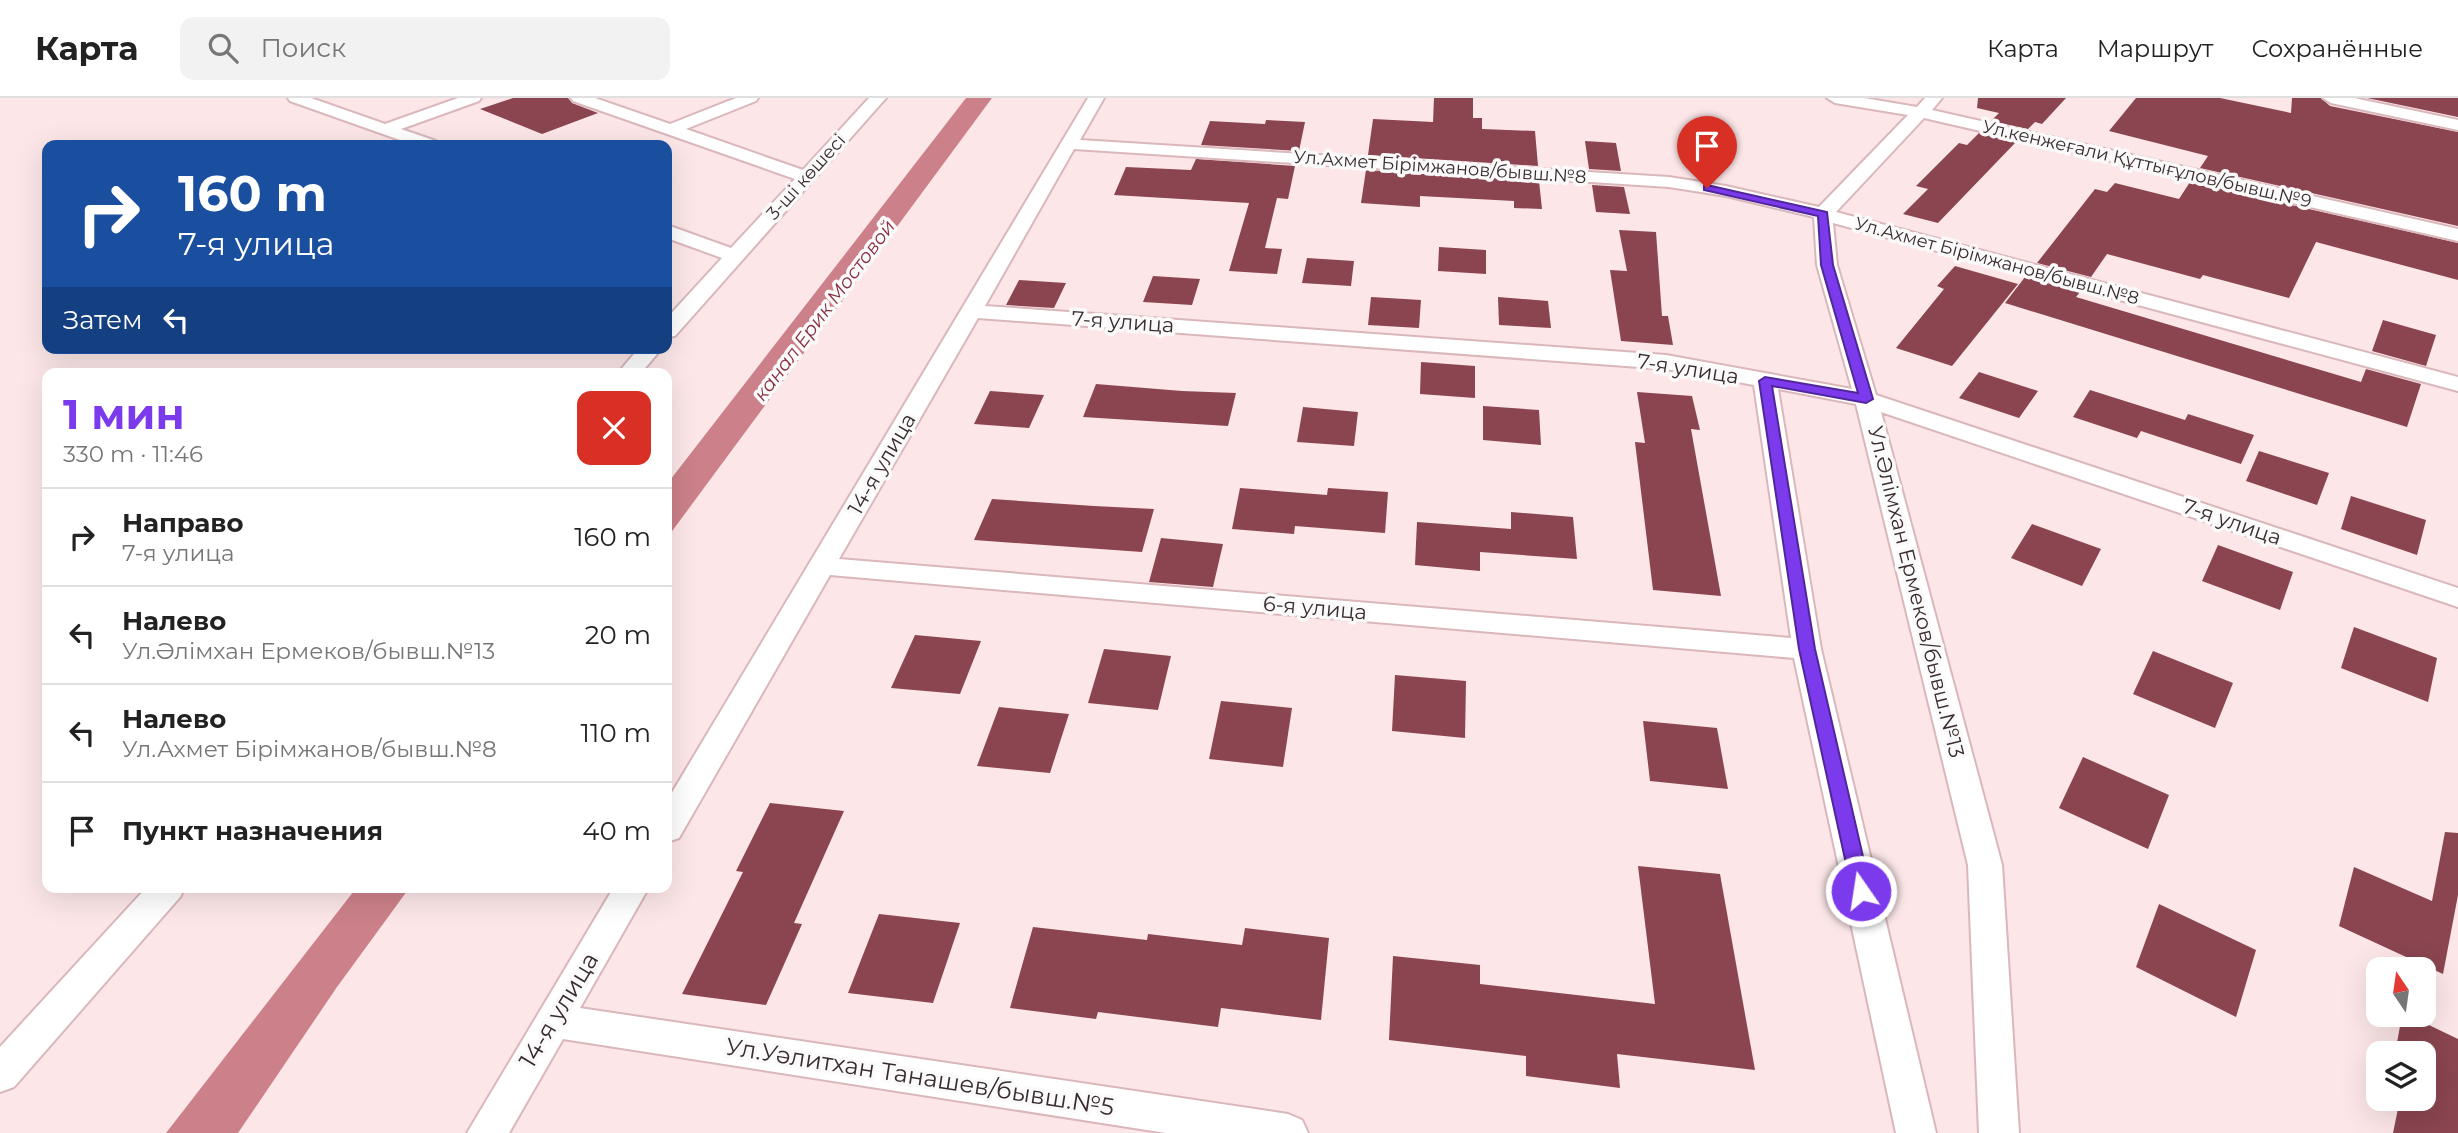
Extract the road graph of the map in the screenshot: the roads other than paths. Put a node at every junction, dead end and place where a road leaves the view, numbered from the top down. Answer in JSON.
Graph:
{"nodes":[{"id":1,"x":296,"y":98,"type":"edge"},
{"id":2,"x":472,"y":98,"type":"edge"},
{"id":3,"x":579,"y":98,"type":"edge"},
{"id":4,"x":750,"y":98,"type":"edge"},
{"id":5,"x":878,"y":98,"type":"edge"},
{"id":6,"x":1096,"y":98,"type":"edge"},
{"id":7,"x":1835,"y":98,"type":"edge"},
{"id":8,"x":2331,"y":98,"type":"edge"},
{"id":9,"x":1927,"y":105,"type":"edge"},
{"id":10,"x":2458,"y":124,"type":"edge"},
{"id":11,"x":386,"y":129,"type":"junction"},
{"id":12,"x":670,"y":130,"type":"junction"},
{"id":13,"x":416,"y":140,"type":"edge"},
{"id":14,"x":1069,"y":144,"type":"junction"},
{"id":15,"x":807,"y":177,"type":"junction"},
{"id":16,"x":1823,"y":214,"type":"junction"},
{"id":17,"x":672,"y":233,"type":"edge"},
{"id":18,"x":2458,"y":235,"type":"edge"},
{"id":19,"x":734,"y":256,"type":"junction"},
{"id":20,"x":970,"y":311,"type":"junction"},
{"id":21,"x":672,"y":325,"type":"edge"},
{"id":22,"x":646,"y":354,"type":"edge"},
{"id":23,"x":633,"y":368,"type":"edge"},
{"id":24,"x":1765,"y":381,"type":"junction"},
{"id":25,"x":2458,"y":384,"type":"edge"},
{"id":26,"x":1866,"y":399,"type":"junction"},
{"id":27,"x":823,"y":566,"type":"junction"},
{"id":28,"x":2458,"y":598,"type":"edge"},
{"id":29,"x":1807,"y":649,"type":"junction"},
{"id":30,"x":672,"y":821,"type":"edge"},
{"id":31,"x":163,"y":893,"type":"edge"},
{"id":32,"x":628,"y":893,"type":"edge"},
{"id":33,"x":553,"y":1021,"type":"junction"},
{"id":34,"x":0,"y":1074,"type":"edge"},
{"id":35,"x":487,"y":1133,"type":"edge"},
{"id":36,"x":1288,"y":1133,"type":"edge"},
{"id":37,"x":1916,"y":1133,"type":"edge"},
{"id":38,"x":1999,"y":1133,"type":"edge"}],
"edges":[{"from":1,"to":11,"type":"street"},
{"from":2,"to":11,"type":"street"},
{"from":3,"to":12,"type":"street"},
{"from":4,"to":12,"type":"street"},
{"from":5,"to":15,"type":"street","name":"3-ші көшесі"},
{"from":6,"to":14,"type":"street","name":"14-я улица"},
{"from":7,"to":9,"type":"street","name":"Ул.кенжеғали Құттығұлов/бывш.№9"},
{"from":8,"to":10,"type":"street"},
{"from":9,"to":16,"type":"street"},
{"from":9,"to":18,"type":"street","name":"Ул.кенжеғали Құттығұлов/бывш.№9"},
{"from":11,"to":13,"type":"street"},
{"from":12,"to":15,"type":"street"},
{"from":14,"to":16,"type":"street","name":"Ул.Ахмет Бірімжанов/бывш.№8"},
{"from":14,"to":20,"type":"street","name":"14-я улица"},
{"from":15,"to":19,"type":"street","name":"3-ші көшесі"},
{"from":16,"to":25,"type":"street","name":"Ул.Ахмет Бірімжанов/бывш.№8"},
{"from":16,"to":26,"type":"street","name":"Ул.Әлімхан Ермеков/бывш.№13"},
{"from":17,"to":19,"type":"street"},
{"from":19,"to":21,"type":"street","name":"3-ші көшесі"},
{"from":20,"to":24,"type":"street","name":"7-я улица"},
{"from":20,"to":27,"type":"street","name":"14-я улица"},
{"from":22,"to":23,"type":"street"},
{"from":24,"to":26,"type":"street","name":"7-я улица"},
{"from":24,"to":29,"type":"street"},
{"from":26,"to":28,"type":"street","name":"7-я улица"},
{"from":26,"to":38,"type":"street","name":"Ул.Әлімхан Ермеков/бывш.№13"},
{"from":27,"to":29,"type":"street","name":"6-я улица"},
{"from":27,"to":30,"type":"street","name":"14-я улица"},
{"from":29,"to":37,"type":"street"},
{"from":31,"to":34,"type":"street"},
{"from":32,"to":33,"type":"street","name":"14-я улица"},
{"from":33,"to":35,"type":"street","name":"14-я улица"},
{"from":33,"to":36,"type":"street","name":"Ул.Уәлитхан Танашев/бывш.№5"}]}
